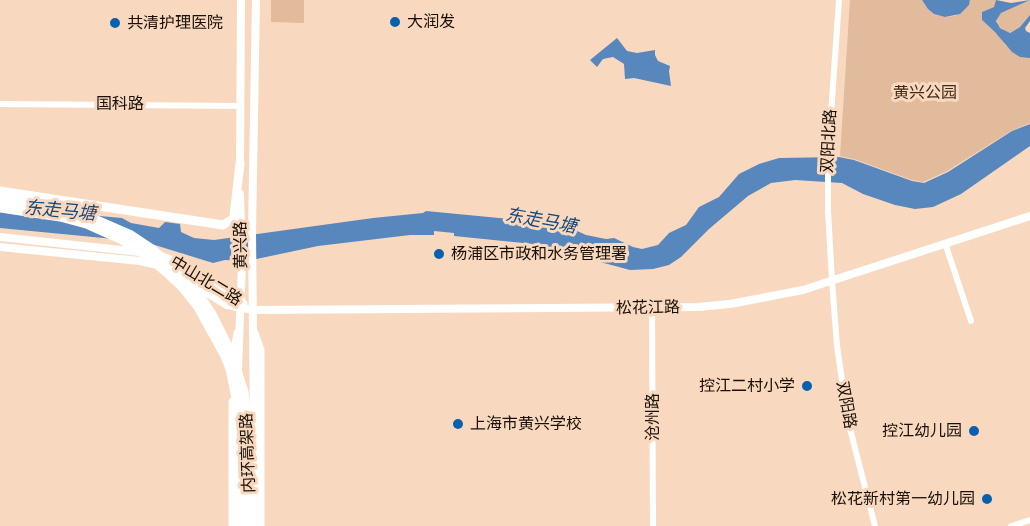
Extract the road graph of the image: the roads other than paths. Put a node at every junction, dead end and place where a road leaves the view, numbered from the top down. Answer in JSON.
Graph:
{"nodes":[{"id":1,"x":241,"y":0,"type":"edge"},
{"id":2,"x":256,"y":0,"type":"edge"},
{"id":3,"x":839,"y":0,"type":"edge"},
{"id":4,"x":0,"y":104,"type":"edge"},
{"id":5,"x":240,"y":106,"type":"junction"},
{"id":6,"x":240,"y":163,"type":"junction"},
{"id":7,"x":0,"y":192,"type":"edge"},
{"id":8,"x":0,"y":200,"type":"edge"},
{"id":9,"x":0,"y":208,"type":"edge"},
{"id":10,"x":1030,"y":216,"type":"edge"},
{"id":11,"x":0,"y":237,"type":"edge"},
{"id":12,"x":945,"y":243,"type":"junction"},
{"id":13,"x":0,"y":248,"type":"edge"},
{"id":14,"x":832,"y":281,"type":"junction"},
{"id":15,"x":240,"y":305,"type":"junction"},
{"id":16,"x":652,"y":309,"type":"junction"},
{"id":17,"x":254,"y":310,"type":"junction"},
{"id":18,"x":970,"y":321,"type":"dead end"},
{"id":19,"x":238,"y":333,"type":"junction"},
{"id":20,"x":254,"y":333,"type":"junction"},
{"id":21,"x":1030,"y":520,"type":"edge"},
{"id":22,"x":233,"y":526,"type":"edge"},
{"id":23,"x":240,"y":526,"type":"edge"},
{"id":24,"x":249,"y":526,"type":"edge"},
{"id":25,"x":255,"y":526,"type":"edge"},
{"id":26,"x":260,"y":526,"type":"edge"},
{"id":27,"x":653,"y":526,"type":"edge"},
{"id":28,"x":875,"y":526,"type":"edge"},
{"id":29,"x":1011,"y":526,"type":"edge"}],
"edges":[{"from":1,"to":5,"type":"main road","name":"黄兴路"},
{"from":2,"to":17,"type":"main road","name":"黄兴路"},
{"from":3,"to":14,"type":"street","name":"双阳北路"},
{"from":4,"to":5,"type":"street","name":"国科路"},
{"from":5,"to":6,"type":"main road","name":"黄兴路"},
{"from":6,"to":7,"type":"highway"},
{"from":6,"to":15,"type":"main road","name":"黄兴路"},
{"from":8,"to":24,"type":"highway","name":"内环高架路"},
{"from":9,"to":23,"type":"highway","name":"内环高架路"},
{"from":10,"to":12,"type":"main road","name":"松花江路"},
{"from":11,"to":15,"type":"main road","name":"中山北二路"},
{"from":12,"to":14,"type":"main road","name":"松花江路"},
{"from":12,"to":18,"type":"street"},
{"from":13,"to":15,"type":"main road","name":"中山北二路"},
{"from":14,"to":16,"type":"main road","name":"松花江路"},
{"from":14,"to":28,"type":"street","name":"双阳路"},
{"from":15,"to":17,"type":"main road","name":"中山北二路"},
{"from":15,"to":19,"type":"main road","name":"黄兴路"},
{"from":16,"to":17,"type":"main road","name":"松花江路"},
{"from":16,"to":27,"type":"street","name":"沧州路"},
{"from":17,"to":20,"type":"main road","name":"黄兴路"},
{"from":19,"to":22,"type":"highway"},
{"from":19,"to":23,"type":"main road","name":"黄兴路"},
{"from":20,"to":25,"type":"main road","name":"黄兴路"},
{"from":20,"to":26,"type":"highway"},
{"from":21,"to":29,"type":"street"}]}
